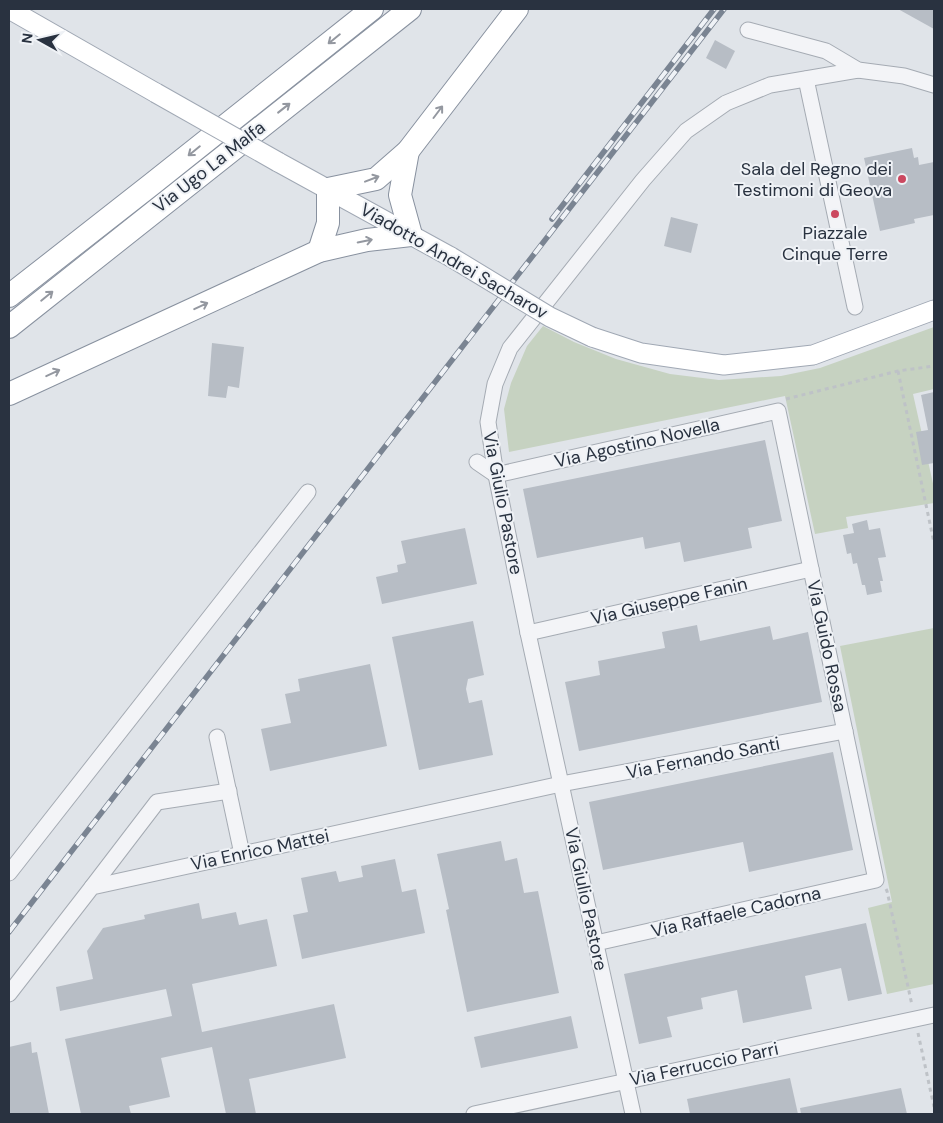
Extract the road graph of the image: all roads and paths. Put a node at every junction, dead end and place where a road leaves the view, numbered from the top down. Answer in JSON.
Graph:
{"nodes":[{"id":1,"x":9,"y":9,"type":"edge"},
{"id":2,"x":372,"y":9,"type":"edge"},
{"id":3,"x":410,"y":9,"type":"edge"},
{"id":4,"x":517,"y":9,"type":"edge"},
{"id":5,"x":748,"y":30,"type":"dead end"},
{"id":6,"x":858,"y":70,"type":"junction"},
{"id":7,"x":806,"y":79,"type":"junction"},
{"id":8,"x":934,"y":84,"type":"edge"},
{"id":9,"x":408,"y":151,"type":"junction"},
{"id":10,"x":152,"y":184,"type":"junction"},
{"id":11,"x":328,"y":189,"type":"junction"},
{"id":12,"x":411,"y":236,"type":"junction"},
{"id":13,"x":319,"y":251,"type":"junction"},
{"id":14,"x":9,"y":279,"type":"edge"},
{"id":15,"x":9,"y":296,"type":"edge"},
{"id":16,"x":855,"y":307,"type":"dead end"},
{"id":17,"x":934,"y":310,"type":"edge"},
{"id":18,"x":9,"y":326,"type":"edge"},
{"id":19,"x":934,"y":366,"type":"edge"},
{"id":20,"x":898,"y":372,"type":"junction"},
{"id":21,"x":9,"y":394,"type":"edge"},
{"id":22,"x":778,"y":412,"type":"junction"},
{"id":23,"x":477,"y":462,"type":"dead end"},
{"id":24,"x":496,"y":475,"type":"junction"},
{"id":25,"x":308,"y":492,"type":"dead end"},
{"id":26,"x":934,"y":541,"type":"edge"},
{"id":27,"x":811,"y":569,"type":"junction"},
{"id":28,"x":528,"y":633,"type":"junction"},
{"id":29,"x":845,"y":731,"type":"junction"},
{"id":30,"x":217,"y":737,"type":"dead end"},
{"id":31,"x":561,"y":784,"type":"junction"},
{"id":32,"x":229,"y":791,"type":"junction"},
{"id":33,"x":242,"y":854,"type":"junction"},
{"id":34,"x":9,"y":873,"type":"edge"},
{"id":35,"x":876,"y":880,"type":"junction"},
{"id":36,"x":92,"y":887,"type":"junction"},
{"id":37,"x":596,"y":943,"type":"junction"},
{"id":38,"x":9,"y":994,"type":"edge"},
{"id":39,"x":934,"y":1015,"type":"edge"},
{"id":40,"x":915,"y":1019,"type":"junction"},
{"id":41,"x":626,"y":1082,"type":"junction"},
{"id":42,"x":934,"y":1107,"type":"edge"},
{"id":43,"x":474,"y":1114,"type":"edge"},
{"id":44,"x":633,"y":1114,"type":"edge"}],
"edges":[{"from":1,"to":11,"type":"main road","name":"Viadotto Andrei Sacharov","bridge":true},
{"from":2,"to":10,"type":"highway","name":"Via Ugo La Malfa","one_way":true},
{"from":18,"to":3,"type":"highway","name":"Via Ugo La Malfa","one_way":true},
{"from":9,"to":4,"type":"highway","one_way":true},
{"from":5,"to":6,"type":"street"},
{"from":6,"to":7,"type":"street","name":"Via Giulio Pastore"},
{"from":6,"to":8,"type":"street"},
{"from":7,"to":16,"type":"street"},
{"from":7,"to":24,"type":"street","name":"Via Giulio Pastore"},
{"from":11,"to":9,"type":"highway","one_way":true},
{"from":9,"to":12,"type":"highway"},
{"from":10,"to":14,"type":"highway"},
{"from":10,"to":15,"type":"highway","name":"Via Ugo La Malfa"},
{"from":11,"to":12,"type":"main road","name":"Viadotto Andrei Sacharov"},
{"from":11,"to":13,"type":"highway"},
{"from":13,"to":12,"type":"highway","one_way":true},
{"from":12,"to":17,"type":"main road","name":"Viadotto Andrei Sacharov","bridge":true},
{"from":21,"to":13,"type":"highway","one_way":true},
{"from":19,"to":20,"type":"path"},
{"from":20,"to":22,"type":"path"},
{"from":20,"to":26,"type":"path"},
{"from":22,"to":24,"type":"street","name":"Via Agostino Novella"},
{"from":22,"to":27,"type":"street","name":"Via Guido Rossa"},
{"from":23,"to":24,"type":"street"},
{"from":24,"to":28,"type":"street","name":"Via Giulio Pastore"},
{"from":25,"to":34,"type":"street"},
{"from":27,"to":28,"type":"street","name":"Via Giuseppe Fanin"},
{"from":27,"to":29,"type":"street","name":"Via Guido Rossa"},
{"from":28,"to":31,"type":"street","name":"Via Giulio Pastore"},
{"from":29,"to":31,"type":"street","name":"Via Fernando Santi"},
{"from":29,"to":35,"type":"street","name":"Via Guido Rossa"},
{"from":30,"to":32,"type":"street"},
{"from":31,"to":33,"type":"street","name":"Via Enrico Mattei"},
{"from":31,"to":37,"type":"street","name":"Via Giulio Pastore"},
{"from":32,"to":33,"type":"street"},
{"from":32,"to":36,"type":"street"},
{"from":33,"to":36,"type":"street","name":"Via Enrico Mattei"},
{"from":35,"to":37,"type":"street","name":"Via Raffaele Cadorna"},
{"from":35,"to":40,"type":"path"},
{"from":36,"to":38,"type":"street"},
{"from":37,"to":41,"type":"street","name":"Via Giulio Pastore"},
{"from":39,"to":40,"type":"street","name":"Via Ferruccio Parri"},
{"from":40,"to":41,"type":"street","name":"Via Ferruccio Parri"},
{"from":40,"to":42,"type":"path"},
{"from":41,"to":43,"type":"street","name":"Via Ferruccio Parri"},
{"from":41,"to":44,"type":"street","name":"Via Giulio Pastore"}]}
